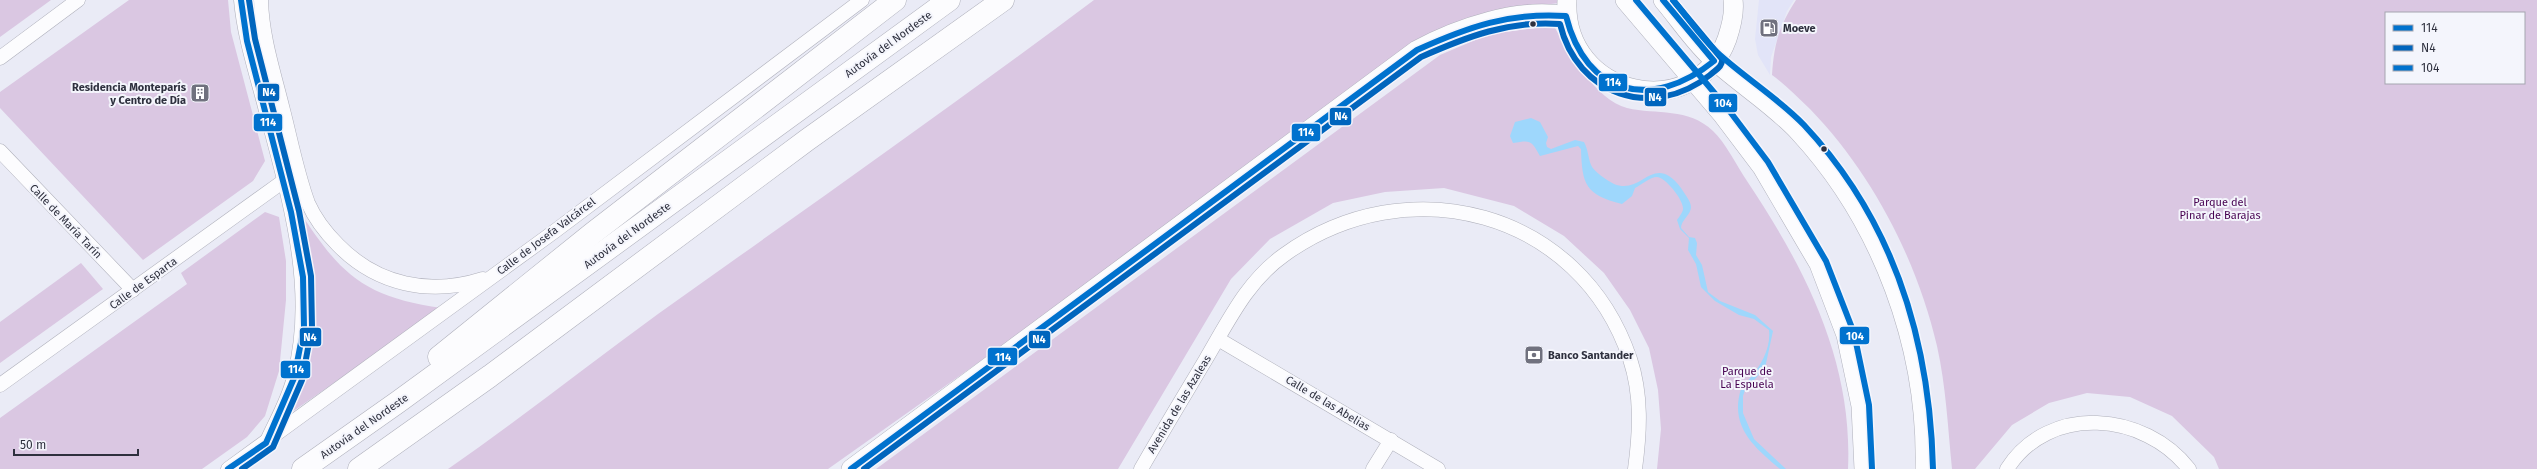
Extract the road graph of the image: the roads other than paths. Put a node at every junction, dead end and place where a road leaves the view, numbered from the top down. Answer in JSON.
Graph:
{"nodes":[{"id":1,"x":78,"y":0,"type":"edge"},
{"id":2,"x":241,"y":0,"type":"edge"},
{"id":3,"x":260,"y":0,"type":"edge"},
{"id":4,"x":862,"y":0,"type":"edge"},
{"id":5,"x":895,"y":0,"type":"edge"},
{"id":6,"x":949,"y":0,"type":"edge"},
{"id":7,"x":1003,"y":0,"type":"edge"},
{"id":8,"x":1625,"y":0,"type":"edge"},
{"id":9,"x":1663,"y":0,"type":"edge"},
{"id":10,"x":1732,"y":0,"type":"edge"},
{"id":11,"x":1567,"y":8,"type":"edge"},
{"id":12,"x":0,"y":58,"type":"edge"},
{"id":13,"x":1714,"y":61,"type":"junction"},
{"id":14,"x":1692,"y":80,"type":"junction"},
{"id":15,"x":0,"y":151,"type":"edge"},
{"id":16,"x":285,"y":180,"type":"junction"},
{"id":17,"x":493,"y":276,"type":"junction"},
{"id":18,"x":133,"y":290,"type":"junction"},
{"id":19,"x":1218,"y":339,"type":"junction"},
{"id":20,"x":0,"y":385,"type":"edge"},
{"id":21,"x":398,"y":402,"type":"junction"},
{"id":22,"x":1390,"y":440,"type":"junction"},
{"id":23,"x":266,"y":443,"type":"junction"},
{"id":24,"x":1423,"y":465,"type":"edge"},
{"id":25,"x":228,"y":469,"type":"edge"},
{"id":26,"x":303,"y":469,"type":"edge"},
{"id":27,"x":359,"y":469,"type":"edge"},
{"id":28,"x":851,"y":469,"type":"edge"},
{"id":29,"x":1141,"y":469,"type":"edge"},
{"id":30,"x":1373,"y":469,"type":"edge"},
{"id":31,"x":1438,"y":469,"type":"edge"},
{"id":32,"x":1635,"y":469,"type":"edge"},
{"id":33,"x":1864,"y":469,"type":"edge"},
{"id":34,"x":1925,"y":469,"type":"edge"},
{"id":35,"x":2007,"y":469,"type":"edge"},
{"id":36,"x":2189,"y":469,"type":"edge"}],
"edges":[{"from":1,"to":12,"type":"street"},
{"from":2,"to":16,"type":"street"},
{"from":3,"to":17,"type":"street"},
{"from":4,"to":17,"type":"street","name":"Calle de Josefa Valcárcel"},
{"from":5,"to":21,"type":"highway"},
{"from":6,"to":21,"type":"highway","name":"Autovía del Nordeste"},
{"from":7,"to":27,"type":"highway"},
{"from":8,"to":14,"type":"main road"},
{"from":9,"to":13,"type":"main road"},
{"from":10,"to":13,"type":"main road"},
{"from":11,"to":14,"type":"main road"},
{"from":11,"to":28,"type":"main road"},
{"from":13,"to":14,"type":"main road"},
{"from":13,"to":34,"type":"main road"},
{"from":14,"to":33,"type":"main road"},
{"from":15,"to":18,"type":"street","name":"Calle de María Tarín"},
{"from":16,"to":18,"type":"street","name":"Calle de Esparta"},
{"from":16,"to":23,"type":"street"},
{"from":17,"to":23,"type":"street","name":"Calle de Josefa Valcárcel"},
{"from":18,"to":20,"type":"street","name":"Calle de Esparta"},
{"from":19,"to":22,"type":"street","name":"Calle de las Abelias"},
{"from":19,"to":29,"type":"street","name":"Avenida de las Azaleas"},
{"from":19,"to":32,"type":"street","name":"Avenida de las Azaleas"},
{"from":21,"to":26,"type":"highway","name":"Autovía del Nordeste"},
{"from":22,"to":24,"type":"street","name":"Calle de las Abelias"},
{"from":22,"to":30,"type":"street"},
{"from":23,"to":25,"type":"street","name":"Calle de Josefa Valcárcel"},
{"from":24,"to":31,"type":"street","name":"Calle de las Abelias"},
{"from":35,"to":36,"type":"street"}]}
